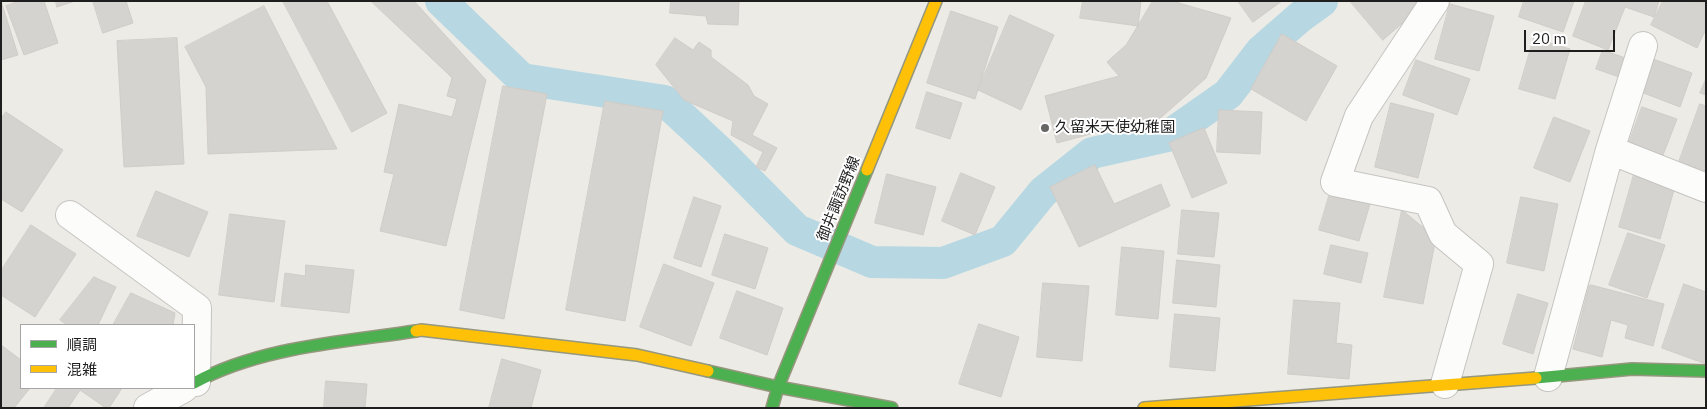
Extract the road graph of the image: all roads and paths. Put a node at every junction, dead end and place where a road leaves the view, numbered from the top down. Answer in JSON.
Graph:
{"nodes":[{"id":1,"x":936,"y":1,"type":"edge"},
{"id":2,"x":1435,"y":1,"type":"edge"},
{"id":3,"x":1643,"y":46,"type":"dead end"},
{"id":4,"x":1610,"y":150,"type":"junction"},
{"id":5,"x":1706,"y":188,"type":"edge"},
{"id":6,"x":70,"y":215,"type":"dead end"},
{"id":7,"x":195,"y":333,"type":"edge"},
{"id":8,"x":1706,"y":371,"type":"edge"},
{"id":9,"x":1548,"y":377,"type":"junction"},
{"id":10,"x":195,"y":382,"type":"edge"},
{"id":11,"x":1445,"y":384,"type":"junction"},
{"id":12,"x":778,"y":387,"type":"junction"},
{"id":13,"x":182,"y":389,"type":"edge"},
{"id":14,"x":1151,"y":407,"type":"edge"},
{"id":15,"x":148,"y":408,"type":"edge"},
{"id":16,"x":772,"y":408,"type":"edge"},
{"id":17,"x":892,"y":408,"type":"edge"}],
"edges":[{"from":1,"to":12,"type":"street","name":"御井諏訪野線"},
{"from":2,"to":11,"type":"street"},
{"from":3,"to":4,"type":"street"},
{"from":4,"to":5,"type":"street"},
{"from":4,"to":9,"type":"street"},
{"from":6,"to":7,"type":"street"},
{"from":8,"to":9,"type":"street"},
{"from":9,"to":11,"type":"street"},
{"from":10,"to":12,"type":"street"},
{"from":11,"to":14,"type":"street"},
{"from":12,"to":16,"type":"street","name":"御井諏訪野線"},
{"from":12,"to":17,"type":"street"},
{"from":13,"to":15,"type":"street"}]}
